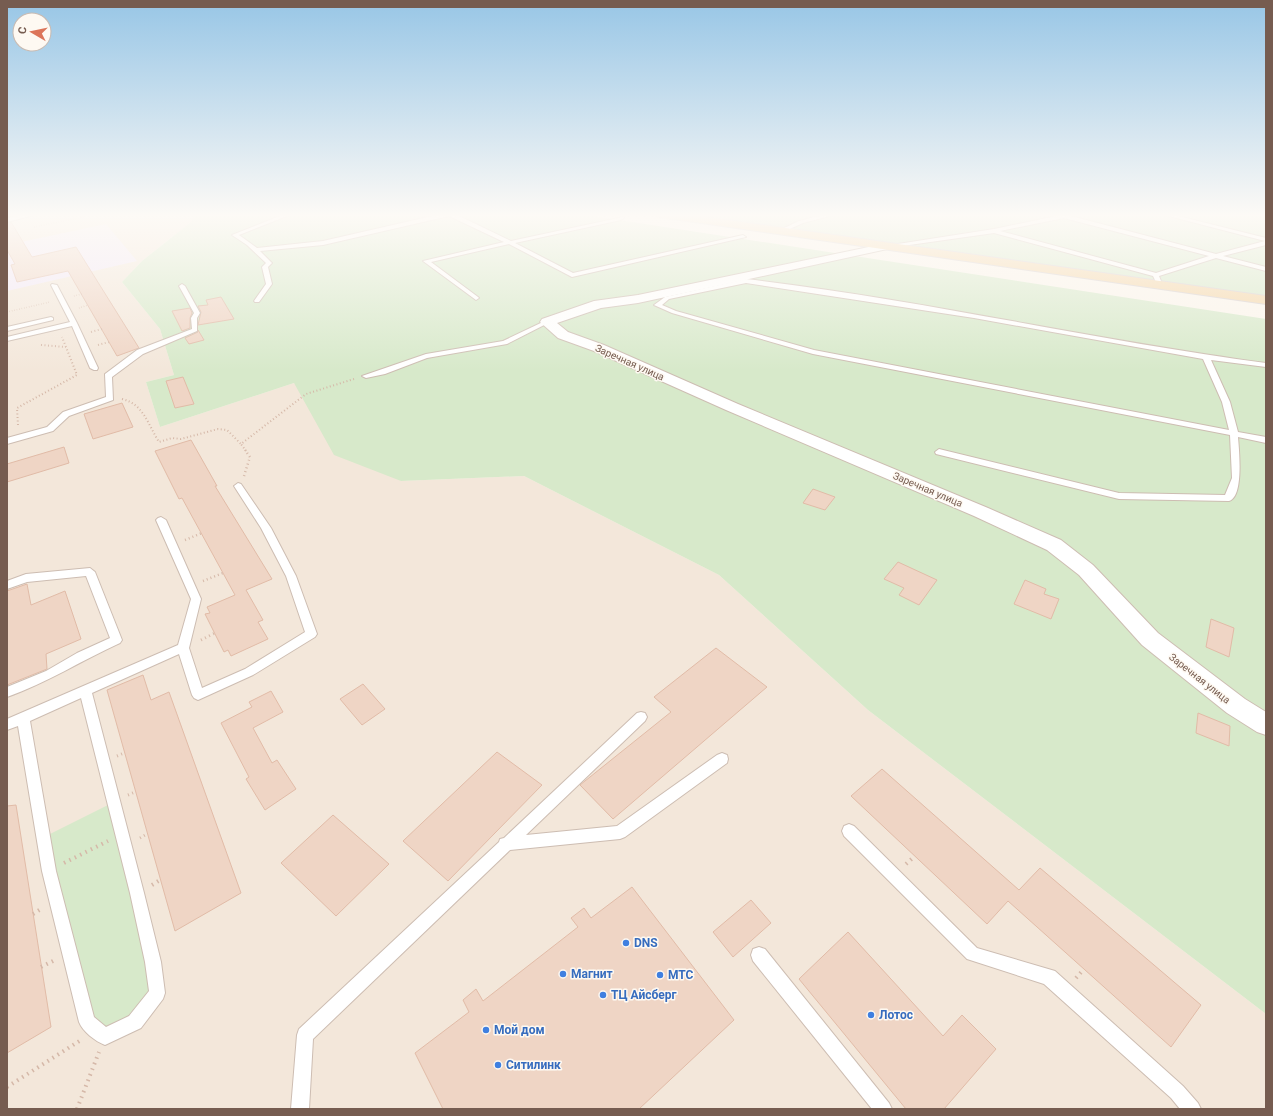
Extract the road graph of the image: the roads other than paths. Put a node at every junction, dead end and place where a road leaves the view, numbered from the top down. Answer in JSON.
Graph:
{"nodes":[{"id":1,"x":266,"y":266,"type":"edge"},
{"id":2,"x":433,"y":266,"type":"edge"},
{"id":3,"x":555,"y":266,"type":"edge"},
{"id":4,"x":612,"y":266,"type":"edge"},
{"id":5,"x":791,"y":266,"type":"edge"},
{"id":6,"x":1047,"y":266,"type":"edge"},
{"id":7,"x":1111,"y":266,"type":"edge"},
{"id":8,"x":1191,"y":266,"type":"edge"},
{"id":9,"x":1255,"y":266,"type":"edge"},
{"id":10,"x":1266,"y":269,"type":"edge"},
{"id":11,"x":1157,"y":280,"type":"junction"},
{"id":12,"x":54,"y":285,"type":"dead end"},
{"id":13,"x":182,"y":286,"type":"dead end"},
{"id":14,"x":476,"y":298,"type":"dead end"},
{"id":15,"x":1266,"y":300,"type":"edge"},
{"id":16,"x":257,"y":301,"type":"dead end"},
{"id":17,"x":51,"y":319,"type":"dead end"},
{"id":18,"x":548,"y":322,"type":"junction"},
{"id":19,"x":74,"y":323,"type":"junction"},
{"id":20,"x":7,"y":329,"type":"edge"},
{"id":21,"x":7,"y":339,"type":"edge"},
{"id":22,"x":1206,"y":357,"type":"junction"},
{"id":23,"x":1266,"y":365,"type":"edge"},
{"id":24,"x":94,"y":368,"type":"dead end"},
{"id":25,"x":366,"y":376,"type":"road end"},
{"id":26,"x":1234,"y":434,"type":"junction"},
{"id":27,"x":1266,"y":440,"type":"edge"},
{"id":28,"x":7,"y":441,"type":"edge"},
{"id":29,"x":939,"y":452,"type":"dead end"},
{"id":30,"x":238,"y":486,"type":"road end"},
{"id":31,"x":161,"y":520,"type":"dead end"},
{"id":32,"x":7,"y":585,"type":"edge"},
{"id":33,"x":183,"y":648,"type":"junction"},
{"id":34,"x":85,"y":690,"type":"junction"},
{"id":35,"x":7,"y":692,"type":"edge"},
{"id":36,"x":641,"y":717,"type":"dead end"},
{"id":37,"x":23,"y":718,"type":"junction"},
{"id":38,"x":7,"y":724,"type":"edge"},
{"id":39,"x":1266,"y":724,"type":"edge"},
{"id":40,"x":722,"y":759,"type":"dead end"},
{"id":41,"x":849,"y":831,"type":"dead end"},
{"id":42,"x":505,"y":844,"type":"junction"},
{"id":43,"x":760,"y":955,"type":"dead end"},
{"id":44,"x":300,"y":1109,"type":"edge"},
{"id":45,"x":882,"y":1109,"type":"edge"},
{"id":46,"x":1192,"y":1109,"type":"edge"}],
"edges":[{"from":1,"to":16,"type":"lane"},
{"from":2,"to":14,"type":"lane"},
{"from":3,"to":4,"type":"lane"},
{"from":5,"to":18,"type":"street"},
{"from":6,"to":11,"type":"main road"},
{"from":7,"to":11,"type":"lane"},
{"from":8,"to":11,"type":"lane"},
{"from":9,"to":10,"type":"lane"},
{"from":11,"to":15,"type":"main road"},
{"from":12,"to":19,"type":"lane"},
{"from":13,"to":28,"type":"lane"},
{"from":17,"to":20,"type":"lane"},
{"from":18,"to":25,"type":"lane"},
{"from":18,"to":39,"type":"street","name":"Заречная улица"},
{"from":19,"to":21,"type":"lane"},
{"from":19,"to":24,"type":"lane"},
{"from":22,"to":23,"type":"lane"},
{"from":22,"to":26,"type":"lane"},
{"from":22,"to":26,"type":"lane"},
{"from":26,"to":27,"type":"lane"},
{"from":26,"to":29,"type":"lane"},
{"from":30,"to":33,"type":"lane"},
{"from":31,"to":33,"type":"lane"},
{"from":32,"to":35,"type":"lane"},
{"from":33,"to":34,"type":"lane"},
{"from":34,"to":37,"type":"lane"},
{"from":34,"to":37,"type":"lane"},
{"from":36,"to":42,"type":"lane"},
{"from":37,"to":38,"type":"lane"},
{"from":40,"to":42,"type":"lane"},
{"from":41,"to":46,"type":"lane"},
{"from":42,"to":44,"type":"lane"},
{"from":43,"to":45,"type":"lane"}]}
